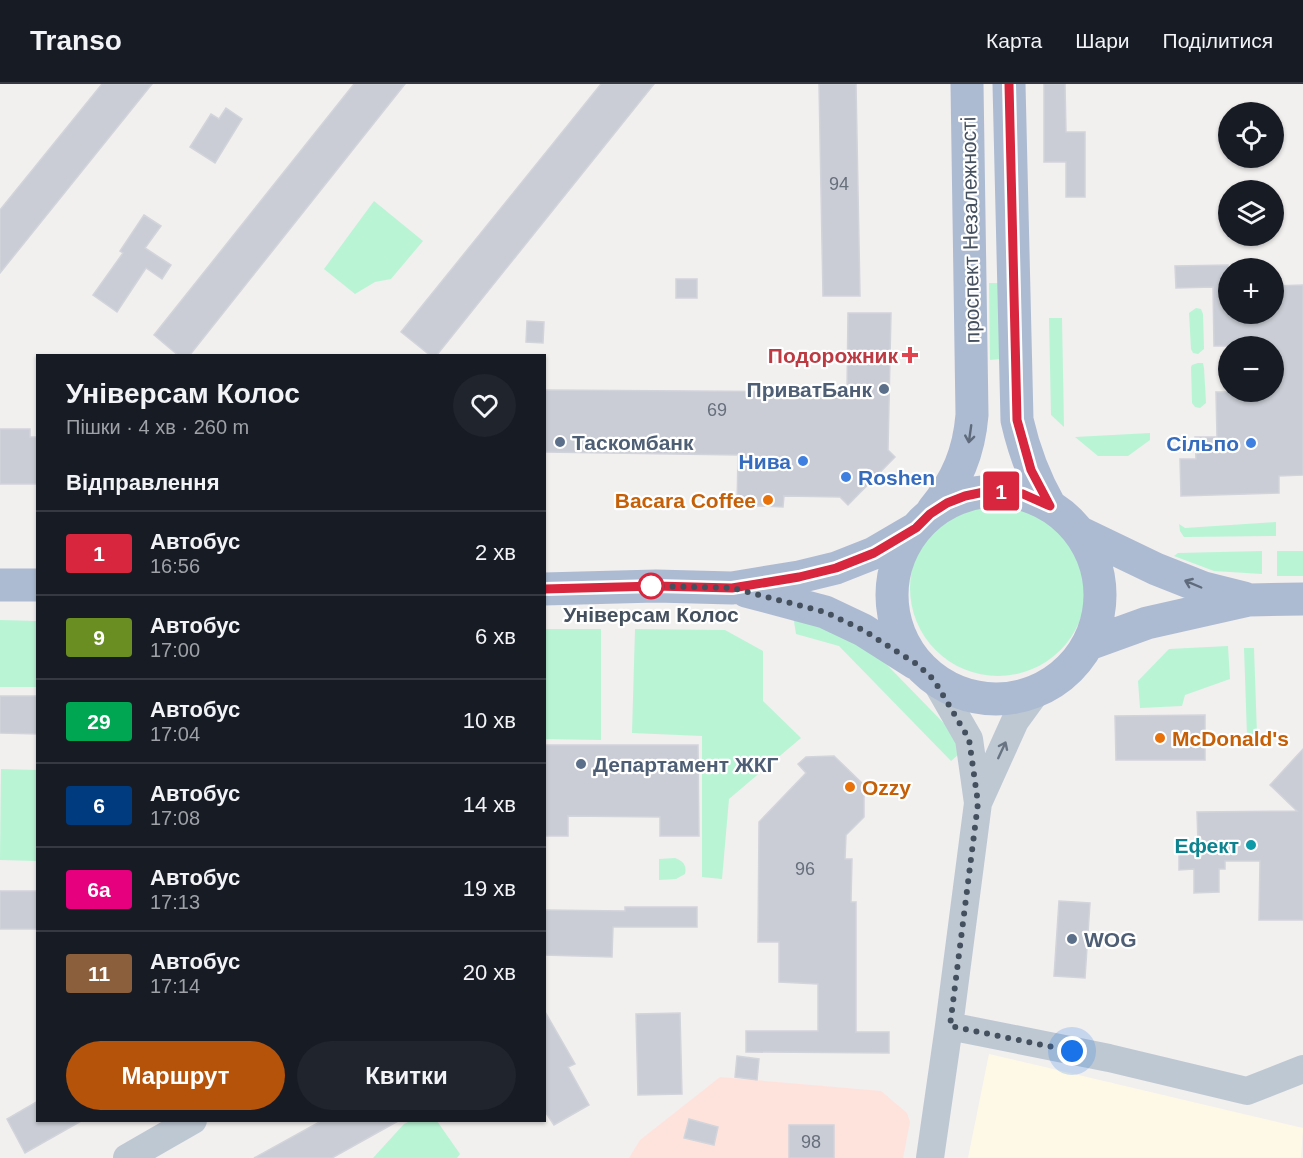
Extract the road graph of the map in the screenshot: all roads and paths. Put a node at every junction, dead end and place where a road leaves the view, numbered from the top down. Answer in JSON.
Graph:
{"nodes":[{"id":1,"x":967,"y":84,"type":"edge"},
{"id":2,"x":1009,"y":84,"type":"edge"},
{"id":3,"x":1050,"y":506,"type":"junction"},
{"id":4,"x":923,"y":521,"type":"junction"},
{"id":5,"x":1079,"y":532,"type":"junction"},
{"id":6,"x":0,"y":585,"type":"edge"},
{"id":7,"x":36,"y":585,"type":"edge"},
{"id":8,"x":732,"y":588,"type":"junction"},
{"id":9,"x":546,"y":589,"type":"edge"},
{"id":10,"x":1303,"y":599,"type":"edge"},
{"id":11,"x":1249,"y":600,"type":"junction"},
{"id":12,"x":1089,"y":644,"type":"junction"},
{"id":13,"x":926,"y":672,"type":"junction"},
{"id":14,"x":1039,"y":688,"type":"junction"},
{"id":15,"x":978,"y":803,"type":"junction"},
{"id":16,"x":950,"y":1026,"type":"junction"},
{"id":17,"x":1303,"y":1069,"type":"edge"},
{"id":18,"x":190,"y":1122,"type":"edge"},
{"id":19,"x":127,"y":1158,"type":"edge"},
{"id":20,"x":930,"y":1158,"type":"edge"}],
"edges":[{"from":1,"to":4,"type":"main road","name":"проспект Незалежності","one_way":true},
{"from":2,"to":3,"type":"main road","name":"проспект Незалежності"},
{"from":3,"to":4,"type":"main road"},
{"from":3,"to":5,"type":"main road"},
{"from":4,"to":8,"type":"main road"},
{"from":4,"to":13,"type":"main road"},
{"from":11,"to":5,"type":"main road","one_way":true},
{"from":5,"to":12,"type":"main road"},
{"from":6,"to":7,"type":"main road"},
{"from":8,"to":9,"type":"main road"},
{"from":8,"to":13,"type":"main road"},
{"from":10,"to":11,"type":"main road"},
{"from":11,"to":12,"type":"main road"},
{"from":12,"to":14,"type":"main road"},
{"from":13,"to":14,"type":"main road"},
{"from":13,"to":15,"type":"street"},
{"from":15,"to":14,"type":"street","one_way":true},
{"from":15,"to":16,"type":"street"},
{"from":16,"to":17,"type":"street"},
{"from":16,"to":20,"type":"street"},
{"from":18,"to":19,"type":"street"}]}
